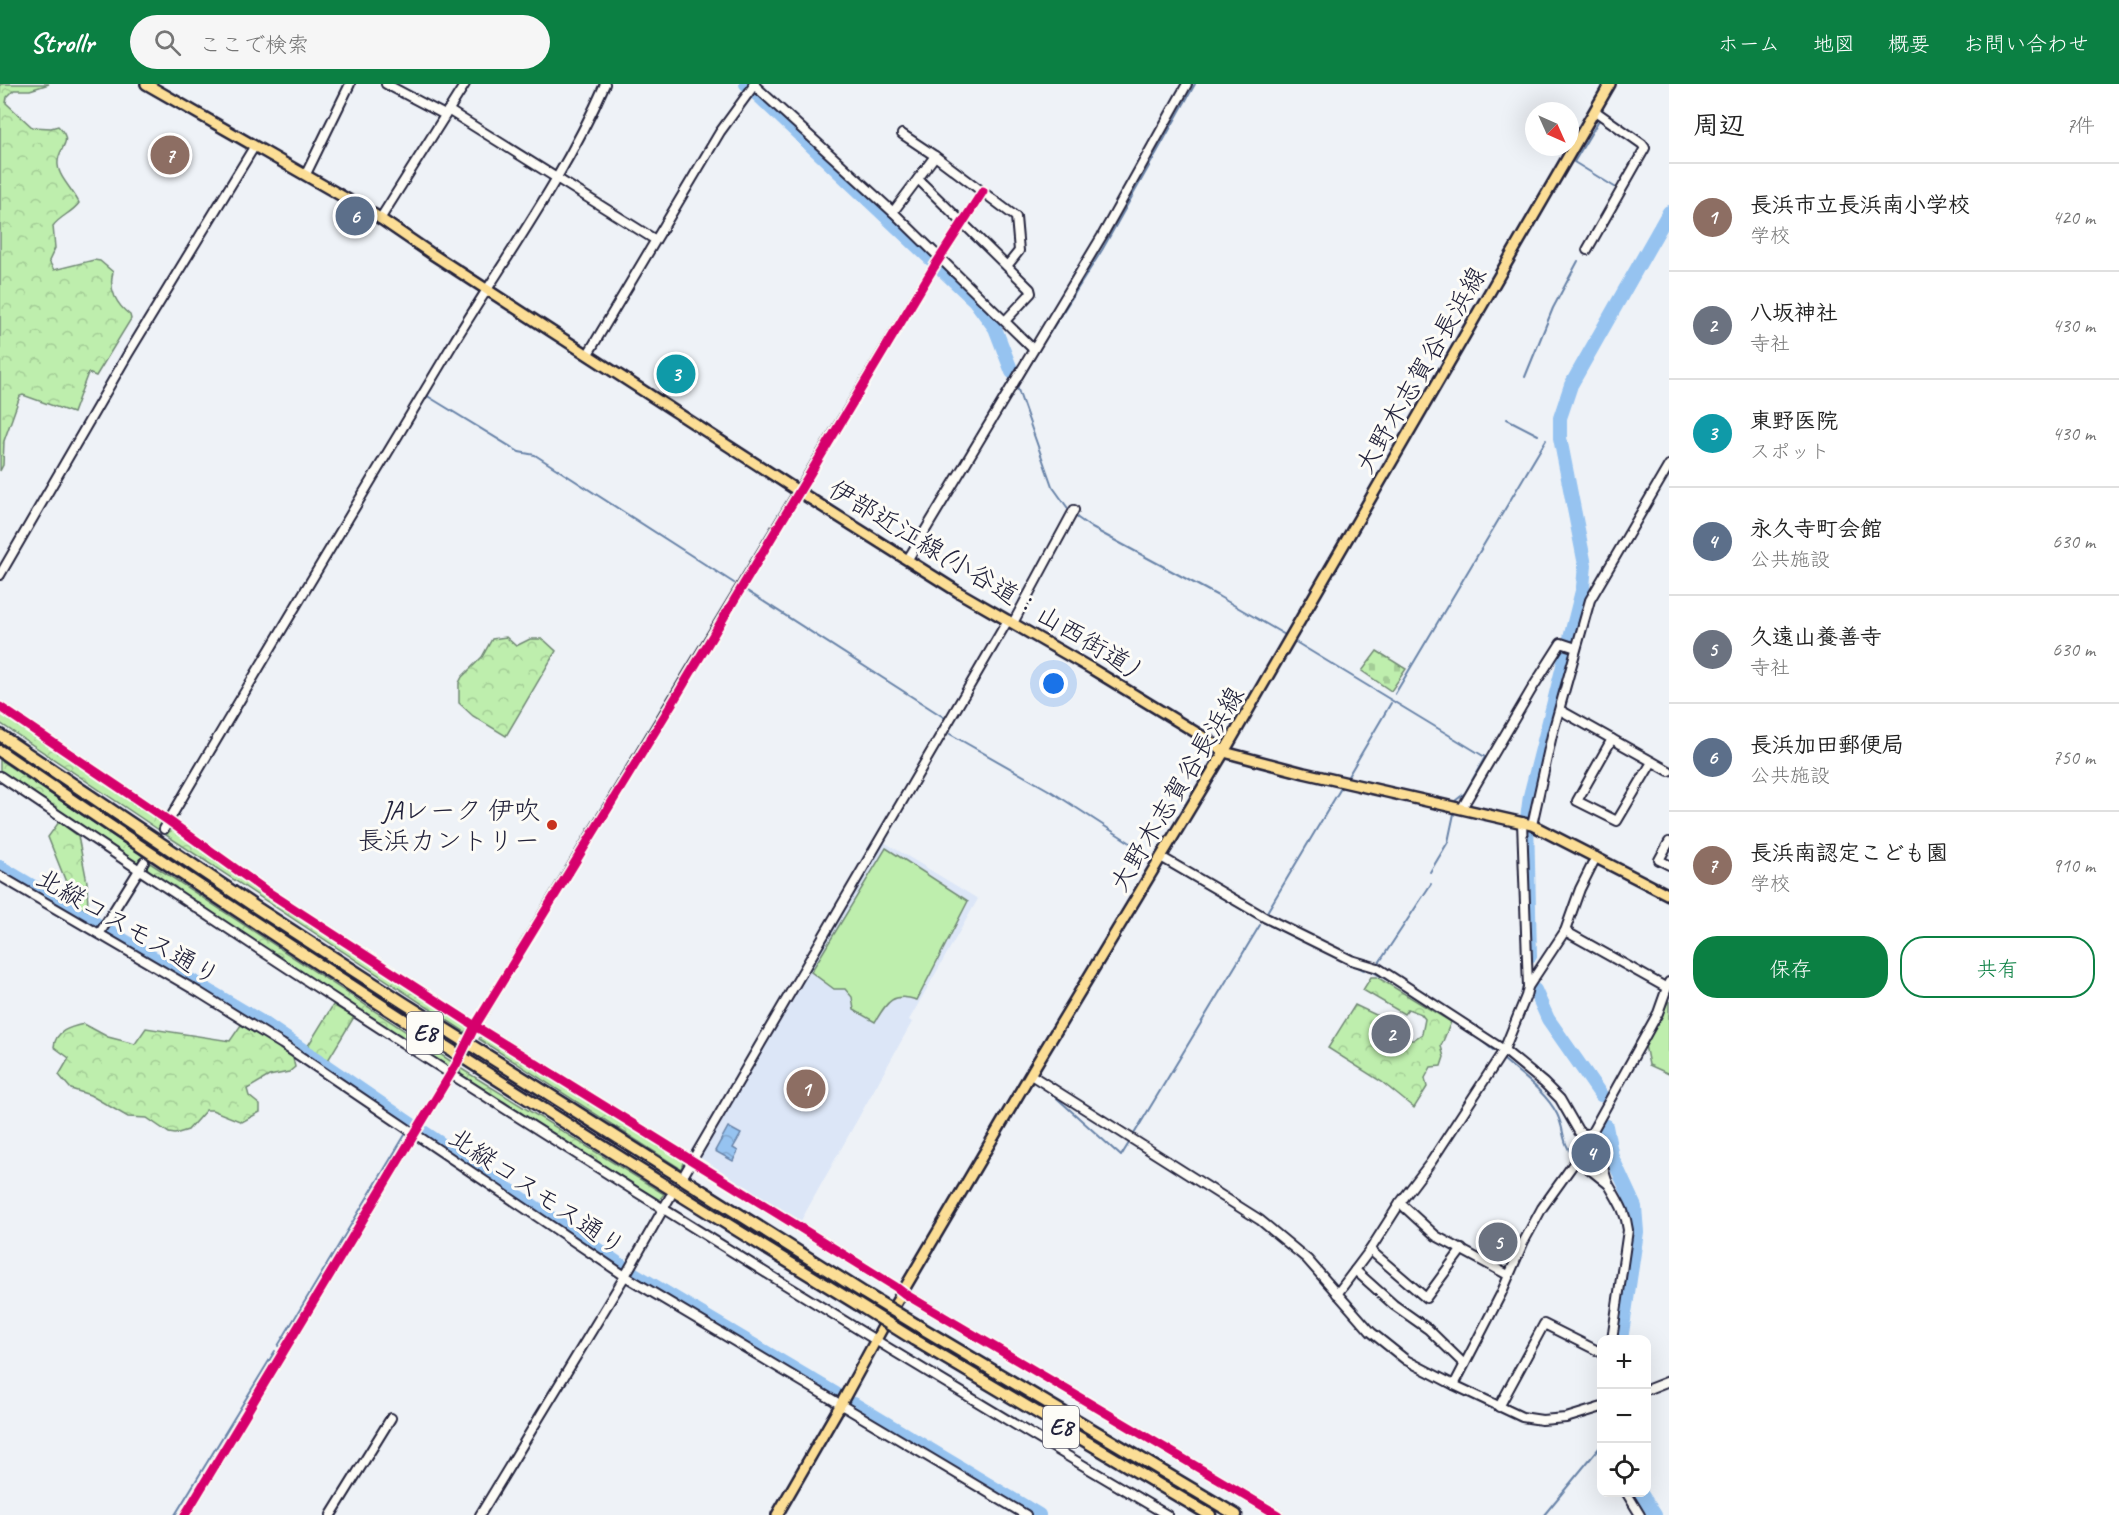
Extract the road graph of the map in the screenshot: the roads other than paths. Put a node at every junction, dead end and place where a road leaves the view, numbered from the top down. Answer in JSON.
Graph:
{"nodes":[{"id":1,"x":146,"y":84,"type":"edge"},
{"id":2,"x":350,"y":84,"type":"edge"},
{"id":3,"x":386,"y":84,"type":"edge"},
{"id":4,"x":465,"y":84,"type":"edge"},
{"id":5,"x":605,"y":84,"type":"edge"},
{"id":6,"x":1187,"y":84,"type":"edge"},
{"id":7,"x":1610,"y":84,"type":"edge"},
{"id":8,"x":753,"y":86,"type":"edge"},
{"id":9,"x":163,"y":88,"type":"edge"},
{"id":10,"x":1595,"y":111,"type":"junction"},
{"id":11,"x":446,"y":113,"type":"junction"},
{"id":12,"x":902,"y":134,"type":"dead end"},
{"id":13,"x":254,"y":147,"type":"junction"},
{"id":14,"x":935,"y":156,"type":"junction"},
{"id":15,"x":306,"y":174,"type":"junction"},
{"id":16,"x":557,"y":178,"type":"junction"},
{"id":17,"x":918,"y":179,"type":"junction"},
{"id":18,"x":983,"y":191,"type":"junction"},
{"id":19,"x":893,"y":212,"type":"junction"},
{"id":20,"x":378,"y":217,"type":"junction"},
{"id":21,"x":962,"y":224,"type":"junction"},
{"id":22,"x":654,"y":239,"type":"junction"},
{"id":23,"x":1587,"y":250,"type":"dead end"},
{"id":24,"x":937,"y":263,"type":"junction"},
{"id":25,"x":1007,"y":266,"type":"junction"},
{"id":26,"x":486,"y":289,"type":"junction"},
{"id":27,"x":1005,"y":321,"type":"junction"},
{"id":28,"x":1033,"y":349,"type":"junction"},
{"id":29,"x":588,"y":354,"type":"junction"},
{"id":30,"x":1669,"y":465,"type":"edge"},
{"id":31,"x":798,"y":491,"type":"junction"},
{"id":32,"x":1072,"y":514,"type":"dead end"},
{"id":33,"x":908,"y":559,"type":"junction"},
{"id":34,"x":0,"y":575,"type":"edge"},
{"id":35,"x":1011,"y":622,"type":"junction"},
{"id":36,"x":1576,"y":648,"type":"junction"},
{"id":37,"x":0,"y":707,"type":"edge"},
{"id":38,"x":1560,"y":710,"type":"junction"},
{"id":39,"x":0,"y":735,"type":"edge"},
{"id":40,"x":1612,"y":739,"type":"junction"},
{"id":41,"x":0,"y":751,"type":"edge"},
{"id":42,"x":1224,"y":752,"type":"junction"},
{"id":43,"x":1652,"y":762,"type":"junction"},
{"id":44,"x":1669,"y":771,"type":"edge"},
{"id":45,"x":0,"y":776,"type":"edge"},
{"id":46,"x":1462,"y":808,"type":"junction"},
{"id":47,"x":169,"y":821,"type":"junction"},
{"id":48,"x":1526,"y":823,"type":"junction"},
{"id":49,"x":164,"y":830,"type":"tunnel mouth"},
{"id":50,"x":1669,"y":842,"type":"edge"},
{"id":51,"x":1596,"y":856,"type":"junction"},
{"id":52,"x":1161,"y":857,"type":"junction"},
{"id":53,"x":144,"y":862,"type":"tunnel mouth"},
{"id":54,"x":1669,"y":865,"type":"edge"},
{"id":55,"x":138,"y":870,"type":"junction"},
{"id":56,"x":0,"y":876,"type":"edge"},
{"id":57,"x":1669,"y":895,"type":"edge"},
{"id":58,"x":103,"y":928,"type":"dead end"},
{"id":59,"x":1565,"y":931,"type":"junction"},
{"id":60,"x":1668,"y":985,"type":"edge"},
{"id":61,"x":1528,"y":987,"type":"junction"},
{"id":62,"x":475,"y":1026,"type":"junction"},
{"id":63,"x":468,"y":1038,"type":"dead end"},
{"id":64,"x":1504,"y":1050,"type":"junction"},
{"id":65,"x":456,"y":1065,"type":"dead end"},
{"id":66,"x":450,"y":1074,"type":"junction"},
{"id":67,"x":1031,"y":1074,"type":"junction"},
{"id":68,"x":413,"y":1134,"type":"junction"},
{"id":69,"x":1589,"y":1136,"type":"junction"},
{"id":70,"x":1577,"y":1159,"type":"junction"},
{"id":71,"x":692,"y":1161,"type":"junction"},
{"id":72,"x":685,"y":1173,"type":"dead end"},
{"id":73,"x":1608,"y":1184,"type":"junction"},
{"id":74,"x":670,"y":1197,"type":"dead end"},
{"id":75,"x":1400,"y":1203,"type":"junction"},
{"id":76,"x":663,"y":1209,"type":"junction"},
{"id":77,"x":1462,"y":1249,"type":"junction"},
{"id":78,"x":1371,"y":1250,"type":"junction"},
{"id":79,"x":1355,"y":1270,"type":"junction"},
{"id":80,"x":627,"y":1272,"type":"junction"},
{"id":81,"x":1508,"y":1275,"type":"junction"},
{"id":82,"x":903,"y":1293,"type":"junction"},
{"id":83,"x":1337,"y":1294,"type":"junction"},
{"id":84,"x":1613,"y":1335,"type":"edge"},
{"id":85,"x":875,"y":1340,"type":"junction"},
{"id":86,"x":1597,"y":1350,"type":"edge"},
{"id":87,"x":1464,"y":1364,"type":"junction"},
{"id":88,"x":1669,"y":1381,"type":"edge"},
{"id":89,"x":1454,"y":1385,"type":"junction"},
{"id":90,"x":1649,"y":1389,"type":"edge"},
{"id":91,"x":841,"y":1404,"type":"junction"},
{"id":92,"x":1499,"y":1407,"type":"junction"},
{"id":93,"x":1597,"y":1409,"type":"edge"},
{"id":94,"x":392,"y":1418,"type":"dead end"},
{"id":95,"x":1629,"y":1497,"type":"edge"},
{"id":96,"x":185,"y":1515,"type":"edge"},
{"id":97,"x":331,"y":1515,"type":"edge"},
{"id":98,"x":480,"y":1515,"type":"edge"},
{"id":99,"x":777,"y":1515,"type":"edge"},
{"id":100,"x":1026,"y":1515,"type":"edge"},
{"id":101,"x":1167,"y":1515,"type":"edge"},
{"id":102,"x":1210,"y":1515,"type":"edge"},
{"id":103,"x":1236,"y":1515,"type":"edge"},
{"id":104,"x":1278,"y":1515,"type":"edge"},
{"id":105,"x":1640,"y":1515,"type":"edge"}],
"edges":[{"from":1,"to":9,"type":"main road","name":"伊部近江線(小谷道：山西街道)"},
{"from":2,"to":15,"type":"street"},
{"from":3,"to":11,"type":"street"},
{"from":4,"to":11,"type":"street"},
{"from":5,"to":16,"type":"street"},
{"from":6,"to":28,"type":"street"},
{"from":7,"to":10,"type":"main road","name":"大野木志賀谷長浜線"},
{"from":8,"to":19,"type":"street"},
{"from":8,"to":22,"type":"street"},
{"from":9,"to":13,"type":"main road","name":"伊部近江線(小谷道：山西街道)"},
{"from":10,"to":23,"type":"street"},
{"from":10,"to":42,"type":"main road","name":"大野木志賀谷長浜線"},
{"from":11,"to":16,"type":"street"},
{"from":11,"to":20,"type":"street"},
{"from":12,"to":14,"type":"street"},
{"from":13,"to":15,"type":"main road","name":"伊部近江線(小谷道：山西街道)"},
{"from":13,"to":34,"type":"street"},
{"from":14,"to":17,"type":"street"},
{"from":14,"to":18,"type":"street"},
{"from":15,"to":20,"type":"main road","name":"伊部近江線(小谷道：山西街道)"},
{"from":16,"to":22,"type":"street"},
{"from":16,"to":26,"type":"street"},
{"from":17,"to":19,"type":"street"},
{"from":17,"to":21,"type":"street"},
{"from":18,"to":21,"type":"street"},
{"from":18,"to":25,"type":"street"},
{"from":19,"to":24,"type":"street"},
{"from":20,"to":26,"type":"main road","name":"伊部近江線(小谷道：山西街道)"},
{"from":21,"to":24,"type":"street"},
{"from":21,"to":25,"type":"street"},
{"from":22,"to":29,"type":"street"},
{"from":24,"to":27,"type":"street"},
{"from":24,"to":31,"type":"street"},
{"from":25,"to":27,"type":"street"},
{"from":26,"to":29,"type":"main road","name":"伊部近江線(小谷道：山西街道)"},
{"from":26,"to":47,"type":"street"},
{"from":27,"to":28,"type":"street"},
{"from":28,"to":33,"type":"street"},
{"from":29,"to":31,"type":"main road","name":"伊部近江線(小谷道：山西街道)"},
{"from":30,"to":36,"type":"street"},
{"from":31,"to":33,"type":"main road","name":"伊部近江線(小谷道：山西街道)"},
{"from":31,"to":62,"type":"street"},
{"from":32,"to":35,"type":"street"},
{"from":33,"to":35,"type":"main road","name":"伊部近江線(小谷道：山西街道)"},
{"from":35,"to":42,"type":"main road","name":"伊部近江線(小谷道：山西街道)"},
{"from":35,"to":71,"type":"street"},
{"from":36,"to":38,"type":"street"},
{"from":36,"to":46,"type":"street"},
{"from":37,"to":47,"type":"street"},
{"from":38,"to":40,"type":"street"},
{"from":38,"to":48,"type":"street"},
{"from":39,"to":103,"type":"highway","number":"E8","bridge":true},
{"from":40,"to":43,"type":"street"},
{"from":40,"to":43,"type":"street"},
{"from":41,"to":102,"type":"highway","number":"E8","bridge":true},
{"from":42,"to":46,"type":"main road","name":"伊部近江線(小谷道：山西街道)"},
{"from":42,"to":52,"type":"main road","name":"大野木志賀谷長浜線"},
{"from":43,"to":44,"type":"street"},
{"from":45,"to":55,"type":"street"},
{"from":46,"to":48,"type":"main road","name":"伊部近江線(小谷道：山西街道)"},
{"from":47,"to":49,"type":"street"},
{"from":47,"to":62,"type":"street"},
{"from":48,"to":51,"type":"main road","name":"伊部近江線(小谷道：山西街道)"},
{"from":48,"to":61,"type":"street"},
{"from":50,"to":54,"type":"street"},
{"from":51,"to":57,"type":"main road","name":"伊部近江線(小谷道：山西街道)"},
{"from":51,"to":59,"type":"street"},
{"from":52,"to":64,"type":"street"},
{"from":52,"to":67,"type":"main road","name":"大野木志賀谷長浜線"},
{"from":53,"to":55,"type":"street"},
{"from":55,"to":58,"type":"street"},
{"from":55,"to":66,"type":"street"},
{"from":56,"to":68,"type":"street","name":"北縦コスモス通り"},
{"from":59,"to":60,"type":"street"},
{"from":59,"to":61,"type":"street"},
{"from":60,"to":69,"type":"street"},
{"from":61,"to":64,"type":"street"},
{"from":62,"to":63,"type":"street"},
{"from":62,"to":71,"type":"street"},
{"from":64,"to":69,"type":"street"},
{"from":64,"to":75,"type":"street"},
{"from":65,"to":66,"type":"street"},
{"from":66,"to":68,"type":"street"},
{"from":66,"to":76,"type":"street"},
{"from":67,"to":82,"type":"main road","name":"大野木志賀谷長浜線"},
{"from":67,"to":83,"type":"street"},
{"from":68,"to":80,"type":"street","name":"北縦コスモス通り"},
{"from":68,"to":96,"type":"street"},
{"from":69,"to":70,"type":"street"},
{"from":69,"to":73,"type":"street"},
{"from":70,"to":73,"type":"street"},
{"from":70,"to":81,"type":"street"},
{"from":71,"to":72,"type":"street"},
{"from":71,"to":82,"type":"street"},
{"from":73,"to":84,"type":"street"},
{"from":74,"to":76,"type":"street"},
{"from":75,"to":77,"type":"street"},
{"from":75,"to":78,"type":"street"},
{"from":76,"to":80,"type":"street"},
{"from":76,"to":85,"type":"street"},
{"from":77,"to":78,"type":"street"},
{"from":77,"to":81,"type":"street"},
{"from":78,"to":79,"type":"street"},
{"from":79,"to":83,"type":"street"},
{"from":79,"to":87,"type":"street"},
{"from":80,"to":91,"type":"street","name":"北縦コスモス通り"},
{"from":80,"to":98,"type":"street"},
{"from":81,"to":87,"type":"street"},
{"from":82,"to":85,"type":"main road","name":"大野木志賀谷長浜線"},
{"from":82,"to":104,"type":"street"},
{"from":83,"to":89,"type":"street"},
{"from":85,"to":91,"type":"main road","name":"大野木志賀谷長浜線"},
{"from":85,"to":101,"type":"street"},
{"from":86,"to":92,"type":"street"},
{"from":87,"to":89,"type":"street"},
{"from":88,"to":90,"type":"street"},
{"from":89,"to":92,"type":"street"},
{"from":91,"to":99,"type":"main road","name":"大野木志賀谷長浜線"},
{"from":91,"to":100,"type":"street","name":"北縦コスモス通り"},
{"from":92,"to":93,"type":"street"},
{"from":94,"to":97,"type":"street"},
{"from":95,"to":105,"type":"street"}]}
